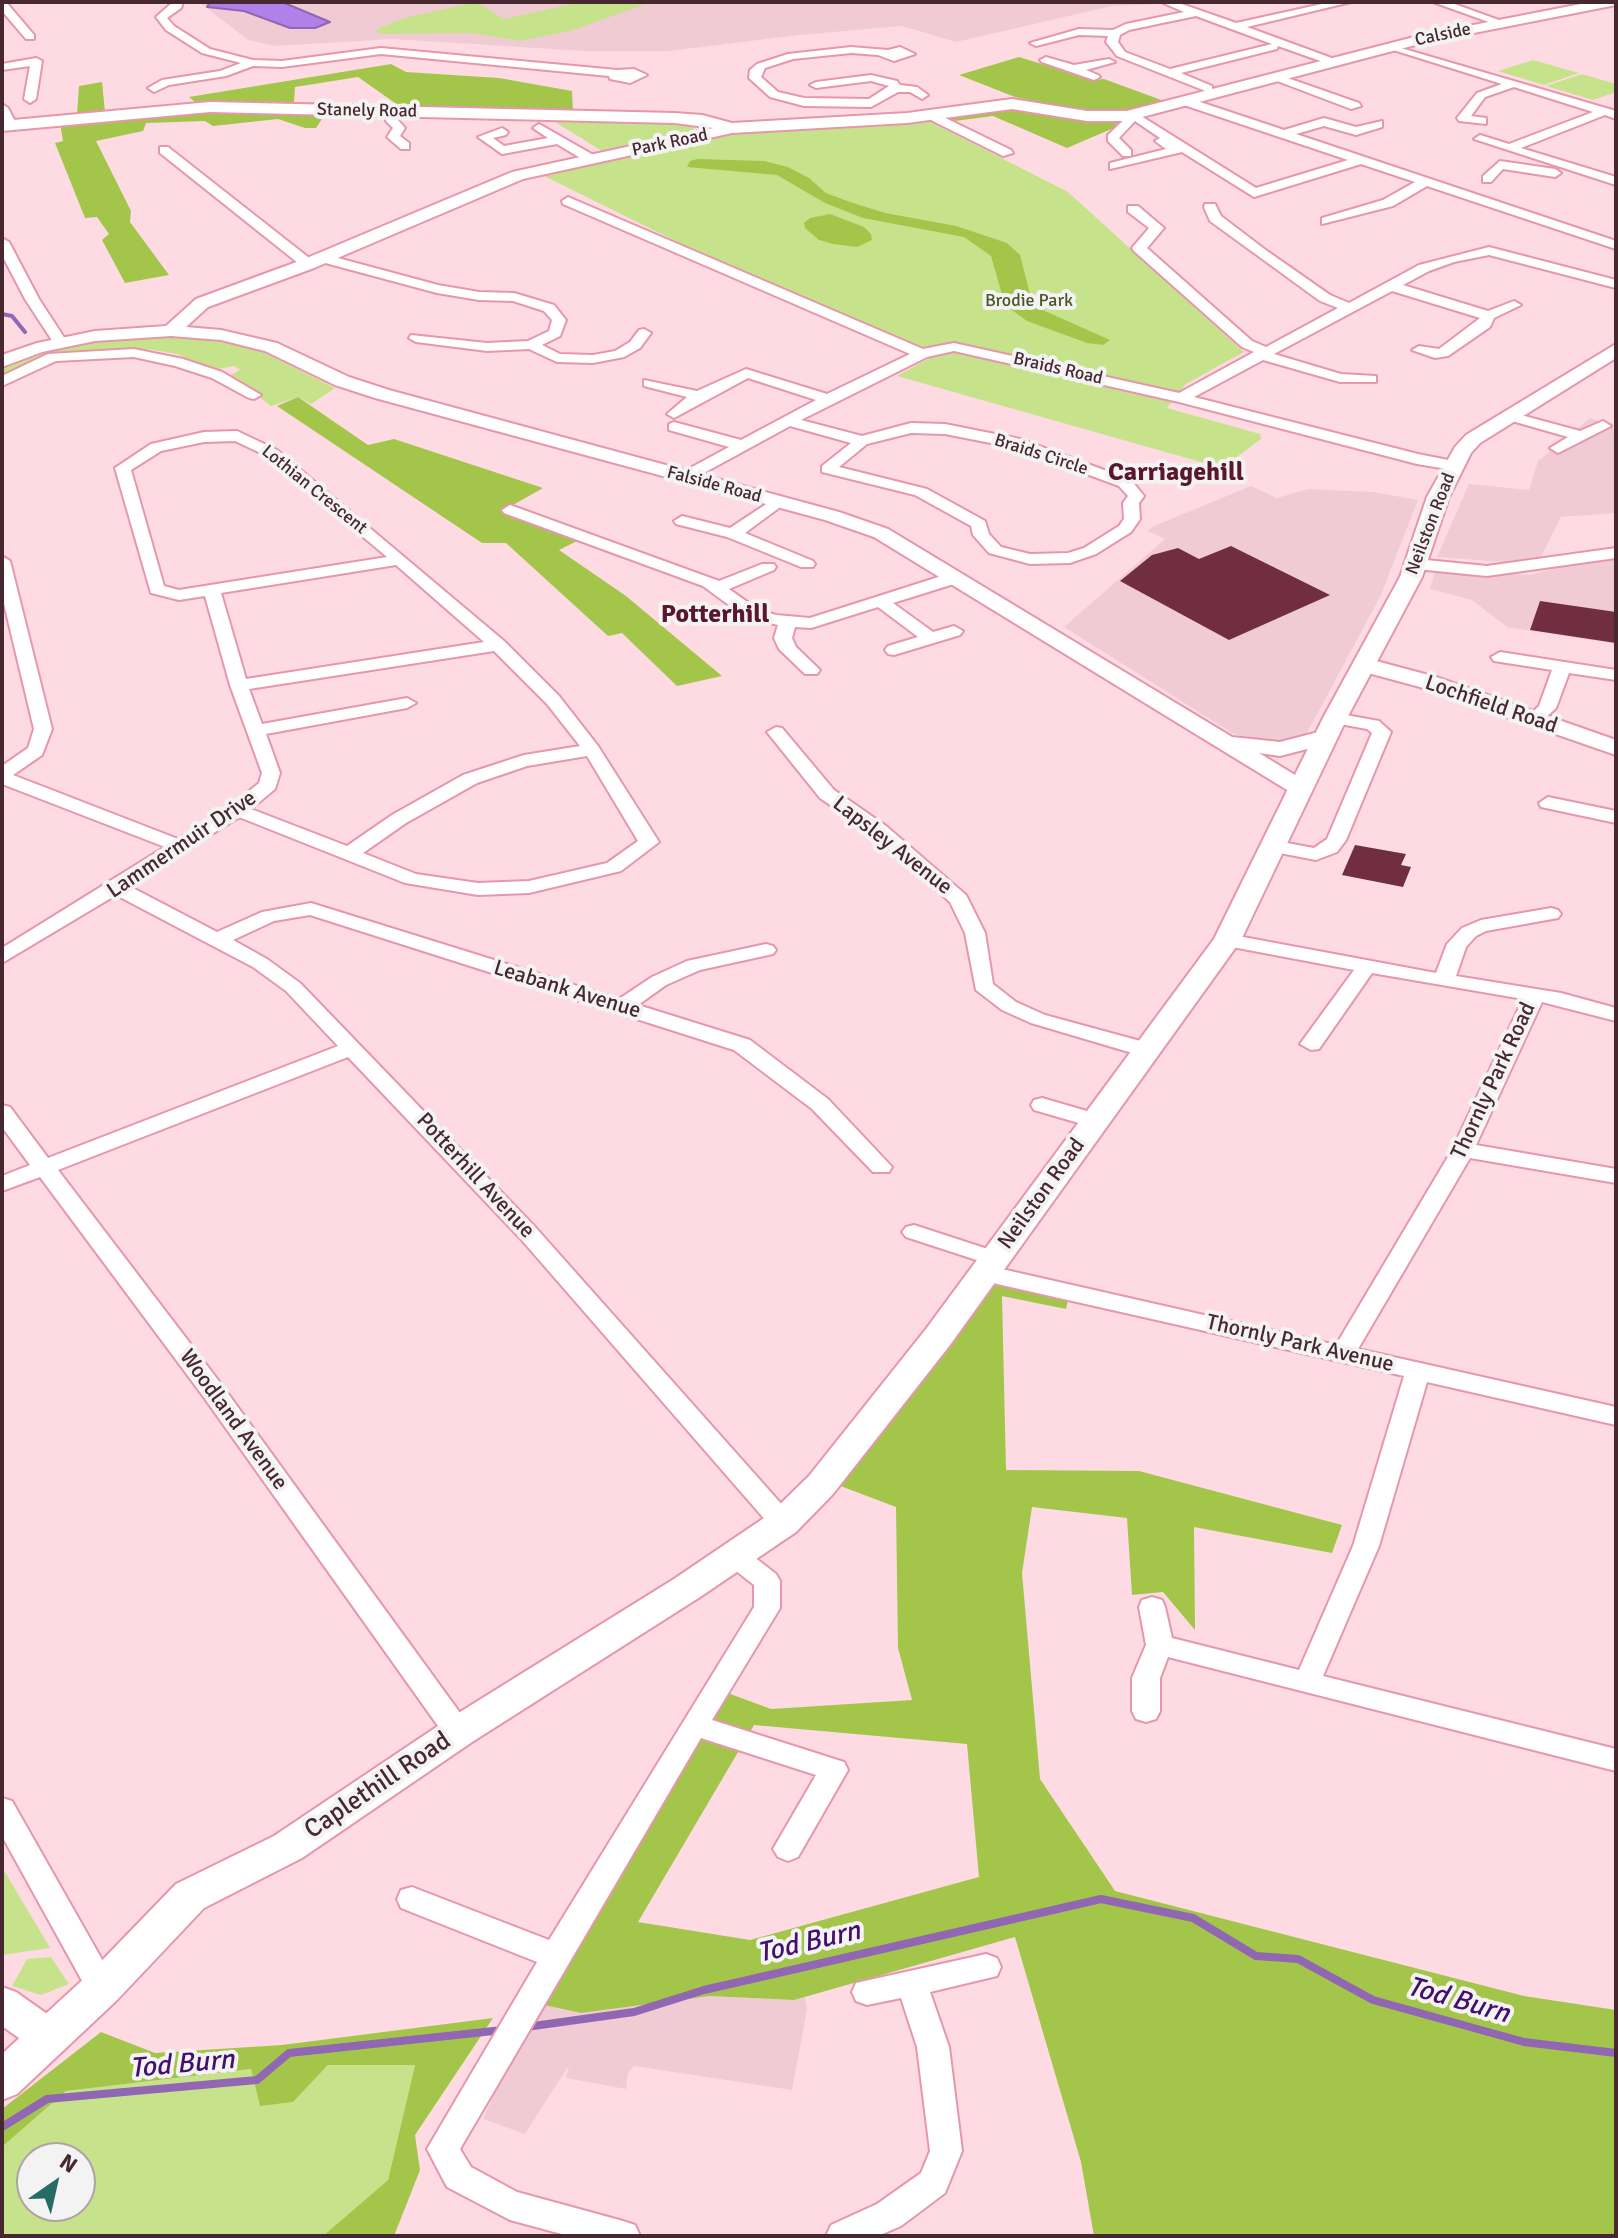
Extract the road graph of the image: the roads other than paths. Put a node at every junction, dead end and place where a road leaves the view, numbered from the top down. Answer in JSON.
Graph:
{"nodes":[{"id":1,"x":178,"y":2,"type":"edge"},
{"id":2,"x":1166,"y":2,"type":"edge"},
{"id":3,"x":1346,"y":2,"type":"edge"},
{"id":4,"x":1438,"y":2,"type":"edge"},
{"id":5,"x":1612,"y":2,"type":"edge"},
{"id":6,"x":2,"y":4,"type":"edge"},
{"id":7,"x":1197,"y":13,"type":"junction"},
{"id":8,"x":1501,"y":23,"type":"junction"},
{"id":9,"x":1236,"y":27,"type":"junction"},
{"id":10,"x":1115,"y":33,"type":"junction"},
{"id":11,"x":30,"y":37,"type":"dead end"},
{"id":12,"x":1391,"y":46,"type":"junction"},
{"id":13,"x":1065,"y":47,"type":"dead end"},
{"id":14,"x":1273,"y":47,"type":"dead end"},
{"id":15,"x":884,"y":52,"type":"dead end"},
{"id":16,"x":1121,"y":54,"type":"junction"},
{"id":17,"x":1046,"y":60,"type":"dead end"},
{"id":18,"x":1133,"y":60,"type":"junction"},
{"id":19,"x":1109,"y":62,"type":"junction"},
{"id":20,"x":1333,"y":62,"type":"junction"},
{"id":21,"x":253,"y":63,"type":"junction"},
{"id":22,"x":2,"y":67,"type":"edge"},
{"id":23,"x":1073,"y":69,"type":"junction"},
{"id":24,"x":616,"y":73,"type":"dead end"},
{"id":25,"x":1169,"y":73,"type":"junction"},
{"id":26,"x":1094,"y":77,"type":"dead end"},
{"id":27,"x":1276,"y":77,"type":"junction"},
{"id":28,"x":1512,"y":84,"type":"junction"},
{"id":29,"x":816,"y":85,"type":"dead end"},
{"id":30,"x":154,"y":88,"type":"dead end"},
{"id":31,"x":896,"y":88,"type":"junction"},
{"id":32,"x":1208,"y":88,"type":"dead end"},
{"id":33,"x":922,"y":95,"type":"dead end"},
{"id":34,"x":30,"y":99,"type":"dead end"},
{"id":35,"x":1185,"y":101,"type":"junction"},
{"id":36,"x":871,"y":103,"type":"junction"},
{"id":37,"x":1355,"y":106,"type":"dead end"},
{"id":38,"x":2,"y":108,"type":"edge"},
{"id":39,"x":392,"y":111,"type":"junction"},
{"id":40,"x":1610,"y":113,"type":"edge"},
{"id":41,"x":931,"y":115,"type":"junction"},
{"id":42,"x":901,"y":118,"type":"junction"},
{"id":43,"x":1127,"y":118,"type":"junction"},
{"id":44,"x":1482,"y":121,"type":"dead end"},
{"id":45,"x":1378,"y":124,"type":"dead end"},
{"id":46,"x":6,"y":125,"type":"edge"},
{"id":47,"x":539,"y":128,"type":"dead end"},
{"id":48,"x":732,"y":128,"type":"junction"},
{"id":49,"x":502,"y":132,"type":"dead end"},
{"id":50,"x":1283,"y":134,"type":"junction"},
{"id":51,"x":1480,"y":139,"type":"dead end"},
{"id":52,"x":559,"y":140,"type":"junction"},
{"id":53,"x":404,"y":148,"type":"dead end"},
{"id":54,"x":1510,"y":148,"type":"junction"},
{"id":55,"x":164,"y":150,"type":"dead end"},
{"id":56,"x":1007,"y":153,"type":"dead end"},
{"id":57,"x":1127,"y":153,"type":"dead end"},
{"id":58,"x":591,"y":159,"type":"junction"},
{"id":59,"x":1360,"y":160,"type":"junction"},
{"id":60,"x":1114,"y":166,"type":"dead end"},
{"id":61,"x":1487,"y":179,"type":"dead end"},
{"id":62,"x":1616,"y":181,"type":"edge"},
{"id":63,"x":1425,"y":182,"type":"junction"},
{"id":64,"x":568,"y":201,"type":"dead end"},
{"id":65,"x":1210,"y":207,"type":"dead end"},
{"id":66,"x":1133,"y":209,"type":"dead end"},
{"id":67,"x":1327,"y":221,"type":"dead end"},
{"id":68,"x":2,"y":242,"type":"edge"},
{"id":69,"x":1616,"y":245,"type":"edge"},
{"id":70,"x":316,"y":261,"type":"junction"},
{"id":71,"x":1616,"y":284,"type":"edge"},
{"id":72,"x":1391,"y":286,"type":"junction"},
{"id":73,"x":1514,"y":305,"type":"dead end"},
{"id":74,"x":1349,"y":308,"type":"junction"},
{"id":75,"x":1487,"y":316,"type":"junction"},
{"id":76,"x":180,"y":331,"type":"junction"},
{"id":77,"x":644,"y":333,"type":"dead end"},
{"id":78,"x":416,"y":338,"type":"dead end"},
{"id":79,"x":60,"y":342,"type":"junction"},
{"id":80,"x":531,"y":345,"type":"junction"},
{"id":81,"x":1419,"y":350,"type":"dead end"},
{"id":82,"x":1616,"y":350,"type":"edge"},
{"id":83,"x":1262,"y":353,"type":"junction"},
{"id":84,"x":922,"y":354,"type":"junction"},
{"id":85,"x":2,"y":361,"type":"edge"},
{"id":86,"x":1371,"y":379,"type":"dead end"},
{"id":87,"x":2,"y":382,"type":"edge"},
{"id":88,"x":649,"y":383,"type":"dead end"},
{"id":89,"x":254,"y":395,"type":"dead end"},
{"id":90,"x":699,"y":396,"type":"junction"},
{"id":91,"x":1181,"y":398,"type":"junction"},
{"id":92,"x":828,"y":399,"type":"junction"},
{"id":93,"x":1510,"y":416,"type":"junction"},
{"id":94,"x":786,"y":420,"type":"junction"},
{"id":95,"x":1603,"y":426,"type":"dead end"},
{"id":96,"x":1579,"y":436,"type":"junction"},
{"id":97,"x":862,"y":441,"type":"junction"},
{"id":98,"x":741,"y":445,"type":"junction"},
{"id":99,"x":1558,"y":448,"type":"dead end"},
{"id":100,"x":1453,"y":465,"type":"junction"},
{"id":101,"x":685,"y":477,"type":"junction"},
{"id":102,"x":777,"y":502,"type":"junction"},
{"id":103,"x":510,"y":510,"type":"dead end"},
{"id":104,"x":682,"y":521,"type":"dead end"},
{"id":105,"x":733,"y":534,"type":"junction"},
{"id":106,"x":1616,"y":553,"type":"edge"},
{"id":107,"x":400,"y":560,"type":"junction"},
{"id":108,"x":807,"y":564,"type":"dead end"},
{"id":109,"x":1416,"y":564,"type":"junction"},
{"id":110,"x":768,"y":567,"type":"dead end"},
{"id":111,"x":3,"y":571,"type":"edge"},
{"id":112,"x":954,"y":578,"type":"junction"},
{"id":113,"x":720,"y":587,"type":"junction"},
{"id":114,"x":212,"y":591,"type":"junction"},
{"id":115,"x":881,"y":602,"type":"junction"},
{"id":116,"x":788,"y":621,"type":"junction"},
{"id":117,"x":954,"y":631,"type":"dead end"},
{"id":118,"x":930,"y":638,"type":"junction"},
{"id":119,"x":498,"y":645,"type":"junction"},
{"id":120,"x":894,"y":650,"type":"dead end"},
{"id":121,"x":1500,"y":657,"type":"dead end"},
{"id":122,"x":1365,"y":665,"type":"junction"},
{"id":123,"x":1562,"y":667,"type":"junction"},
{"id":124,"x":811,"y":670,"type":"dead end"},
{"id":125,"x":1616,"y":675,"type":"edge"},
{"id":126,"x":239,"y":685,"type":"junction"},
{"id":127,"x":407,"y":703,"type":"dead end"},
{"id":128,"x":1534,"y":719,"type":"junction"},
{"id":129,"x":1330,"y":727,"type":"junction"},
{"id":130,"x":255,"y":731,"type":"junction"},
{"id":131,"x":776,"y":732,"type":"dead end"},
{"id":132,"x":1216,"y":738,"type":"junction"},
{"id":133,"x":1616,"y":748,"type":"edge"},
{"id":134,"x":592,"y":750,"type":"junction"},
{"id":135,"x":2,"y":776,"type":"edge"},
{"id":136,"x":1300,"y":788,"type":"junction"},
{"id":137,"x":1548,"y":803,"type":"dead end"},
{"id":138,"x":238,"y":810,"type":"junction"},
{"id":139,"x":1616,"y":817,"type":"edge"},
{"id":140,"x":1271,"y":846,"type":"junction"},
{"id":141,"x":182,"y":847,"type":"junction"},
{"id":142,"x":348,"y":854,"type":"junction"},
{"id":143,"x":118,"y":888,"type":"junction"},
{"id":144,"x":1551,"y":914,"type":"dead end"},
{"id":145,"x":217,"y":940,"type":"junction"},
{"id":146,"x":1227,"y":940,"type":"junction"},
{"id":147,"x":766,"y":950,"type":"dead end"},
{"id":148,"x":2,"y":957,"type":"edge"},
{"id":149,"x":1366,"y":967,"type":"junction"},
{"id":150,"x":1445,"y":981,"type":"junction"},
{"id":151,"x":1535,"y":995,"type":"junction"},
{"id":152,"x":623,"y":1006,"type":"junction"},
{"id":153,"x":1616,"y":1015,"type":"edge"},
{"id":154,"x":1311,"y":1044,"type":"dead end"},
{"id":155,"x":353,"y":1048,"type":"junction"},
{"id":156,"x":1147,"y":1050,"type":"junction"},
{"id":157,"x":1042,"y":1105,"type":"dead end"},
{"id":158,"x":2,"y":1112,"type":"edge"},
{"id":159,"x":1096,"y":1121,"type":"junction"},
{"id":160,"x":1463,"y":1150,"type":"junction"},
{"id":161,"x":881,"y":1167,"type":"dead end"},
{"id":162,"x":43,"y":1168,"type":"junction"},
{"id":163,"x":1616,"y":1176,"type":"edge"},
{"id":164,"x":2,"y":1184,"type":"edge"},
{"id":165,"x":914,"y":1232,"type":"dead end"},
{"id":166,"x":989,"y":1266,"type":"junction"},
{"id":167,"x":1343,"y":1354,"type":"junction"},
{"id":168,"x":1418,"y":1371,"type":"junction"},
{"id":169,"x":1616,"y":1416,"type":"edge"},
{"id":170,"x":783,"y":1523,"type":"junction"},
{"id":171,"x":735,"y":1556,"type":"junction"},
{"id":172,"x":1152,"y":1607,"type":"dead end"},
{"id":173,"x":1160,"y":1645,"type":"junction"},
{"id":174,"x":1307,"y":1682,"type":"junction"},
{"id":175,"x":1146,"y":1711,"type":"dead end"},
{"id":176,"x":694,"y":1725,"type":"junction"},
{"id":177,"x":458,"y":1732,"type":"junction"},
{"id":178,"x":1616,"y":1760,"type":"edge"},
{"id":179,"x":2,"y":1809,"type":"edge"},
{"id":180,"x":788,"y":1849,"type":"dead end"},
{"id":181,"x":412,"y":1899,"type":"dead end"},
{"id":182,"x":556,"y":1956,"type":"junction"},
{"id":183,"x":986,"y":1967,"type":"dead end"},
{"id":184,"x":911,"y":1982,"type":"junction"},
{"id":185,"x":102,"y":1988,"type":"junction"},
{"id":186,"x":867,"y":1992,"type":"dead end"},
{"id":187,"x":2,"y":2004,"type":"edge"},
{"id":188,"x":50,"y":2038,"type":"junction"},
{"id":189,"x":2,"y":2081,"type":"edge"},
{"id":190,"x":623,"y":2236,"type":"edge"},
{"id":191,"x":843,"y":2236,"type":"edge"}],
"edges":[{"from":1,"to":21,"type":"street"},
{"from":2,"to":7,"type":"street"},
{"from":3,"to":9,"type":"street"},
{"from":4,"to":8,"type":"street"},
{"from":5,"to":8,"type":"street","name":"Calside"},
{"from":6,"to":11,"type":"street"},
{"from":7,"to":9,"type":"street"},
{"from":7,"to":10,"type":"street"},
{"from":8,"to":12,"type":"street","name":"Calside"},
{"from":9,"to":20,"type":"street"},
{"from":10,"to":13,"type":"street"},
{"from":10,"to":16,"type":"street"},
{"from":12,"to":20,"type":"street","name":"Calside"},
{"from":12,"to":28,"type":"street"},
{"from":14,"to":25,"type":"street"},
{"from":15,"to":36,"type":"street"},
{"from":16,"to":18,"type":"street"},
{"from":16,"to":19,"type":"street"},
{"from":17,"to":23,"type":"street"},
{"from":18,"to":19,"type":"street"},
{"from":18,"to":25,"type":"street"},
{"from":19,"to":23,"type":"street"},
{"from":20,"to":27,"type":"street","name":"Calside"},
{"from":21,"to":24,"type":"street"},
{"from":21,"to":30,"type":"street"},
{"from":22,"to":34,"type":"street"},
{"from":23,"to":26,"type":"street"},
{"from":25,"to":32,"type":"street"},
{"from":27,"to":35,"type":"street","name":"Calside"},
{"from":27,"to":37,"type":"street"},
{"from":28,"to":40,"type":"street"},
{"from":28,"to":44,"type":"street"},
{"from":29,"to":31,"type":"street"},
{"from":31,"to":33,"type":"street"},
{"from":31,"to":36,"type":"street"},
{"from":35,"to":43,"type":"street","name":"Calside"},
{"from":35,"to":50,"type":"street"},
{"from":36,"to":42,"type":"street"},
{"from":38,"to":46,"type":"street"},
{"from":39,"to":46,"type":"street","name":"Stanely Road"},
{"from":39,"to":48,"type":"street","name":"Stanely Road"},
{"from":39,"to":53,"type":"street"},
{"from":40,"to":54,"type":"street"},
{"from":41,"to":42,"type":"street","name":"Park Road"},
{"from":41,"to":43,"type":"street","name":"Park Road"},
{"from":41,"to":56,"type":"street"},
{"from":42,"to":48,"type":"street","name":"Park Road"},
{"from":43,"to":57,"type":"street"},
{"from":43,"to":59,"type":"street"},
{"from":43,"to":60,"type":"street"},
{"from":45,"to":50,"type":"street"},
{"from":47,"to":52,"type":"street"},
{"from":48,"to":58,"type":"street","name":"Park Road"},
{"from":49,"to":52,"type":"street"},
{"from":50,"to":59,"type":"street"},
{"from":51,"to":54,"type":"street"},
{"from":52,"to":58,"type":"street"},
{"from":54,"to":62,"type":"street"},
{"from":55,"to":70,"type":"street"},
{"from":58,"to":70,"type":"street","name":"Park Road"},
{"from":59,"to":63,"type":"street"},
{"from":61,"to":62,"type":"street"},
{"from":63,"to":67,"type":"street"},
{"from":63,"to":69,"type":"street"},
{"from":64,"to":84,"type":"street"},
{"from":65,"to":74,"type":"street"},
{"from":66,"to":83,"type":"street"},
{"from":68,"to":79,"type":"street"},
{"from":70,"to":76,"type":"street","name":"Park Road"},
{"from":70,"to":80,"type":"street"},
{"from":71,"to":72,"type":"street"},
{"from":72,"to":74,"type":"street"},
{"from":72,"to":75,"type":"street"},
{"from":73,"to":75,"type":"street"},
{"from":74,"to":83,"type":"street"},
{"from":75,"to":81,"type":"street"},
{"from":76,"to":79,"type":"street"},
{"from":76,"to":101,"type":"street","name":"Falside Road"},
{"from":77,"to":80,"type":"street"},
{"from":78,"to":80,"type":"street"},
{"from":79,"to":85,"type":"street"},
{"from":82,"to":93,"type":"main road","name":"Neilston Road"},
{"from":83,"to":86,"type":"street"},
{"from":83,"to":91,"type":"street"},
{"from":84,"to":91,"type":"street","name":"Braids Road"},
{"from":84,"to":92,"type":"street","name":"Braids Road"},
{"from":87,"to":89,"type":"street"},
{"from":88,"to":90,"type":"street"},
{"from":90,"to":92,"type":"street"},
{"from":90,"to":98,"type":"street"},
{"from":91,"to":100,"type":"street","name":"Braids Road"},
{"from":92,"to":94,"type":"street","name":"Braids Road"},
{"from":93,"to":96,"type":"street"},
{"from":93,"to":100,"type":"main road","name":"Neilston Road"},
{"from":94,"to":97,"type":"street"},
{"from":94,"to":98,"type":"street","name":"Braids Road"},
{"from":95,"to":96,"type":"street"},
{"from":96,"to":99,"type":"street"},
{"from":97,"to":97,"type":"street","name":"Braids Circle"},
{"from":98,"to":101,"type":"street","name":"Braids Road"},
{"from":100,"to":109,"type":"main road","name":"Neilston Road"},
{"from":101,"to":102,"type":"street","name":"Falside Road"},
{"from":102,"to":105,"type":"street"},
{"from":102,"to":112,"type":"street","name":"Falside Road"},
{"from":103,"to":113,"type":"street"},
{"from":104,"to":105,"type":"street"},
{"from":105,"to":108,"type":"street"},
{"from":106,"to":109,"type":"street"},
{"from":107,"to":114,"type":"street","name":"Lothian Crescent"},
{"from":107,"to":114,"type":"street","name":"Lothian Crescent"},
{"from":107,"to":119,"type":"street"},
{"from":109,"to":122,"type":"main road","name":"Neilston Road"},
{"from":110,"to":113,"type":"street"},
{"from":111,"to":135,"type":"street"},
{"from":112,"to":115,"type":"street"},
{"from":112,"to":132,"type":"street","name":"Falside Road"},
{"from":113,"to":116,"type":"street"},
{"from":114,"to":126,"type":"street","name":"Lammermuir Drive"},
{"from":115,"to":116,"type":"street"},
{"from":115,"to":118,"type":"street"},
{"from":116,"to":124,"type":"street"},
{"from":117,"to":118,"type":"street"},
{"from":118,"to":120,"type":"street"},
{"from":119,"to":126,"type":"street"},
{"from":119,"to":134,"type":"street"},
{"from":121,"to":123,"type":"street"},
{"from":122,"to":128,"type":"street","name":"Lochfield Road"},
{"from":122,"to":129,"type":"main road","name":"Neilston Road"},
{"from":123,"to":125,"type":"street"},
{"from":123,"to":128,"type":"street"},
{"from":126,"to":130,"type":"street","name":"Lammermuir Drive"},
{"from":127,"to":130,"type":"street"},
{"from":128,"to":133,"type":"street","name":"Lochfield Road"},
{"from":129,"to":132,"type":"street","name":"Falside Road"},
{"from":129,"to":136,"type":"main road","name":"Neilston Road"},
{"from":129,"to":140,"type":"street"},
{"from":130,"to":138,"type":"street","name":"Lammermuir Drive"},
{"from":131,"to":156,"type":"street","name":"Lapsley Avenue"},
{"from":132,"to":136,"type":"street","name":"Falside Road"},
{"from":134,"to":142,"type":"street"},
{"from":134,"to":142,"type":"street"},
{"from":135,"to":141,"type":"street"},
{"from":136,"to":140,"type":"main road","name":"Neilston Road"},
{"from":137,"to":139,"type":"street"},
{"from":138,"to":141,"type":"street","name":"Lammermuir Drive"},
{"from":138,"to":142,"type":"street"},
{"from":140,"to":146,"type":"main road","name":"Neilston Road"},
{"from":141,"to":143,"type":"street","name":"Lammermuir Drive"},
{"from":143,"to":145,"type":"street","name":"Potterhill Avenue"},
{"from":143,"to":148,"type":"street","name":"Lammermuir Drive"},
{"from":144,"to":150,"type":"street"},
{"from":145,"to":152,"type":"street","name":"Leabank Avenue"},
{"from":145,"to":155,"type":"street","name":"Potterhill Avenue"},
{"from":146,"to":149,"type":"street","name":"Thornly Park Road"},
{"from":146,"to":156,"type":"main road","name":"Neilston Road"},
{"from":147,"to":152,"type":"street"},
{"from":149,"to":150,"type":"street","name":"Thornly Park Road"},
{"from":149,"to":154,"type":"street"},
{"from":150,"to":151,"type":"street","name":"Thornly Park Road"},
{"from":151,"to":153,"type":"street"},
{"from":151,"to":160,"type":"street","name":"Thornly Park Road"},
{"from":152,"to":161,"type":"street","name":"Leabank Avenue"},
{"from":155,"to":162,"type":"street"},
{"from":155,"to":170,"type":"street","name":"Potterhill Avenue"},
{"from":156,"to":159,"type":"main road","name":"Neilston Road"},
{"from":157,"to":159,"type":"street"},
{"from":158,"to":162,"type":"street","name":"Woodland Avenue"},
{"from":159,"to":166,"type":"main road","name":"Neilston Road"},
{"from":160,"to":163,"type":"street"},
{"from":160,"to":167,"type":"street","name":"Thornly Park Road"},
{"from":162,"to":164,"type":"street"},
{"from":162,"to":177,"type":"street","name":"Woodland Avenue"},
{"from":165,"to":166,"type":"street","name":"Thornly Park Avenue"},
{"from":166,"to":167,"type":"street","name":"Thornly Park Avenue"},
{"from":166,"to":170,"type":"main road","name":"Neilston Road"},
{"from":167,"to":168,"type":"street","name":"Thornly Park Avenue"},
{"from":168,"to":169,"type":"street","name":"Thornly Park Avenue"},
{"from":168,"to":174,"type":"street"},
{"from":170,"to":171,"type":"main road","name":"Caplethill Road"},
{"from":171,"to":176,"type":"street"},
{"from":171,"to":177,"type":"main road","name":"Caplethill Road"},
{"from":172,"to":173,"type":"street"},
{"from":173,"to":174,"type":"street"},
{"from":173,"to":175,"type":"street"},
{"from":174,"to":178,"type":"street"},
{"from":176,"to":180,"type":"street"},
{"from":176,"to":182,"type":"street"},
{"from":177,"to":185,"type":"main road","name":"Caplethill Road"},
{"from":179,"to":185,"type":"street"},
{"from":181,"to":182,"type":"street"},
{"from":182,"to":190,"type":"street"},
{"from":183,"to":184,"type":"street"},
{"from":184,"to":186,"type":"street"},
{"from":184,"to":191,"type":"street"},
{"from":185,"to":188,"type":"main road","name":"Caplethill Road"},
{"from":187,"to":188,"type":"street"},
{"from":188,"to":189,"type":"main road","name":"Caplethill Road"}]}
